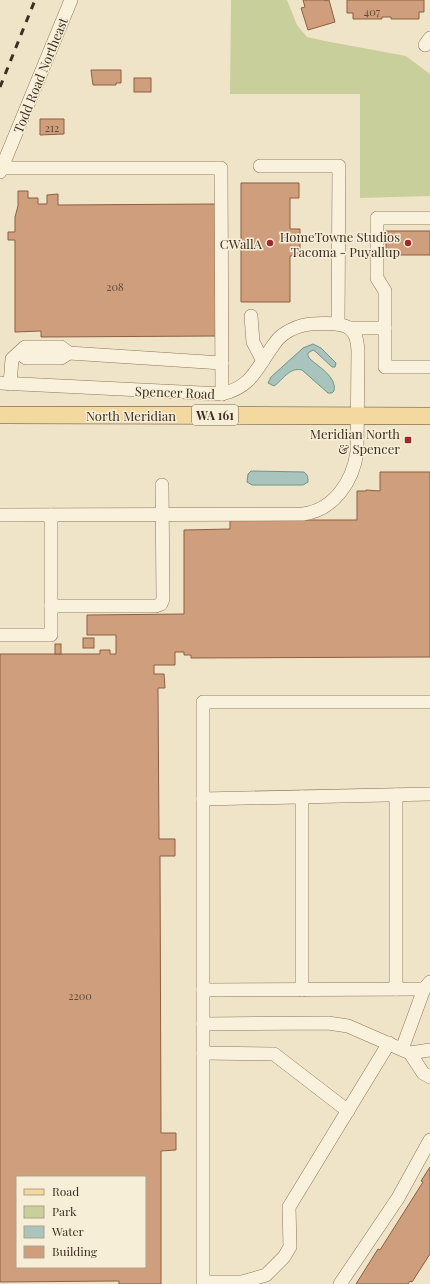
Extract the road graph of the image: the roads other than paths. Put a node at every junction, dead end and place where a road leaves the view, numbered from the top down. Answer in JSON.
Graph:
{"nodes":[{"id":1,"x":71,"y":0,"type":"edge"},
{"id":2,"x":260,"y":166,"type":"dead end"},
{"id":3,"x":1,"y":170,"type":"edge"},
{"id":4,"x":430,"y":218,"type":"edge"},
{"id":5,"x":251,"y":316,"type":"dead end"},
{"id":6,"x":344,"y":326,"type":"junction"},
{"id":7,"x":385,"y":328,"type":"junction"},
{"id":8,"x":263,"y":361,"type":"junction"},
{"id":9,"x":222,"y":362,"type":"junction"},
{"id":10,"x":430,"y":367,"type":"edge"},
{"id":11,"x":5,"y":384,"type":"edge"},
{"id":12,"x":222,"y":394,"type":"junction"},
{"id":13,"x":0,"y":415,"type":"edge"},
{"id":14,"x":357,"y":416,"type":"junction"},
{"id":15,"x":430,"y":416,"type":"edge"},
{"id":16,"x":162,"y":485,"type":"dead end"},
{"id":17,"x":162,"y":514,"type":"junction"},
{"id":18,"x":0,"y":515,"type":"edge"},
{"id":19,"x":51,"y":515,"type":"junction"},
{"id":20,"x":51,"y":606,"type":"junction"},
{"id":21,"x":0,"y":635,"type":"edge"},
{"id":22,"x":430,"y":702,"type":"edge"},
{"id":23,"x":430,"y":794,"type":"edge"},
{"id":24,"x":396,"y":795,"type":"junction"},
{"id":25,"x":302,"y":797,"type":"junction"},
{"id":26,"x":203,"y":799,"type":"junction"},
{"id":27,"x":427,"y":986,"type":"edge"},
{"id":28,"x":396,"y":989,"type":"junction"},
{"id":29,"x":204,"y":990,"type":"junction"},
{"id":30,"x":302,"y":990,"type":"junction"},
{"id":31,"x":204,"y":1024,"type":"junction"},
{"id":32,"x":389,"y":1043,"type":"junction"},
{"id":33,"x":430,"y":1050,"type":"edge"},
{"id":34,"x":406,"y":1051,"type":"junction"},
{"id":35,"x":204,"y":1054,"type":"junction"},
{"id":36,"x":430,"y":1077,"type":"edge"},
{"id":37,"x":348,"y":1111,"type":"junction"},
{"id":38,"x":430,"y":1140,"type":"edge"},
{"id":39,"x":202,"y":1283,"type":"edge"},
{"id":40,"x":340,"y":1284,"type":"edge"}],
"edges":[{"from":1,"to":3,"type":"street","name":"Todd Road Northeast"},
{"from":2,"to":6,"type":"street"},
{"from":3,"to":9,"type":"street"},
{"from":4,"to":7,"type":"street"},
{"from":5,"to":8,"type":"street"},
{"from":6,"to":7,"type":"street","name":"Spencer Road"},
{"from":6,"to":8,"type":"street","name":"Spencer Road"},
{"from":6,"to":14,"type":"street"},
{"from":7,"to":10,"type":"street"},
{"from":8,"to":12,"type":"street","name":"Spencer Road"},
{"from":9,"to":11,"type":"street"},
{"from":9,"to":12,"type":"street"},
{"from":11,"to":12,"type":"street","name":"Spencer Road"},
{"from":13,"to":14,"type":"main road","name":"North Meridian","number":"WA 161"},
{"from":14,"to":15,"type":"main road","name":"North Meridian","number":"WA 161"},
{"from":14,"to":17,"type":"street"},
{"from":16,"to":17,"type":"street"},
{"from":17,"to":19,"type":"street"},
{"from":17,"to":20,"type":"street"},
{"from":18,"to":19,"type":"street"},
{"from":19,"to":20,"type":"street"},
{"from":20,"to":21,"type":"street"},
{"from":22,"to":26,"type":"street"},
{"from":23,"to":24,"type":"street"},
{"from":24,"to":25,"type":"street"},
{"from":24,"to":28,"type":"street"},
{"from":25,"to":26,"type":"street"},
{"from":25,"to":30,"type":"street"},
{"from":26,"to":29,"type":"street"},
{"from":27,"to":28,"type":"street"},
{"from":27,"to":34,"type":"street"},
{"from":28,"to":30,"type":"street"},
{"from":29,"to":30,"type":"street"},
{"from":29,"to":31,"type":"street"},
{"from":31,"to":32,"type":"street"},
{"from":31,"to":35,"type":"street"},
{"from":32,"to":34,"type":"street"},
{"from":32,"to":37,"type":"street"},
{"from":33,"to":34,"type":"street"},
{"from":34,"to":36,"type":"street"},
{"from":35,"to":37,"type":"street"},
{"from":35,"to":39,"type":"street"},
{"from":37,"to":39,"type":"street"},
{"from":38,"to":40,"type":"street"}]}
